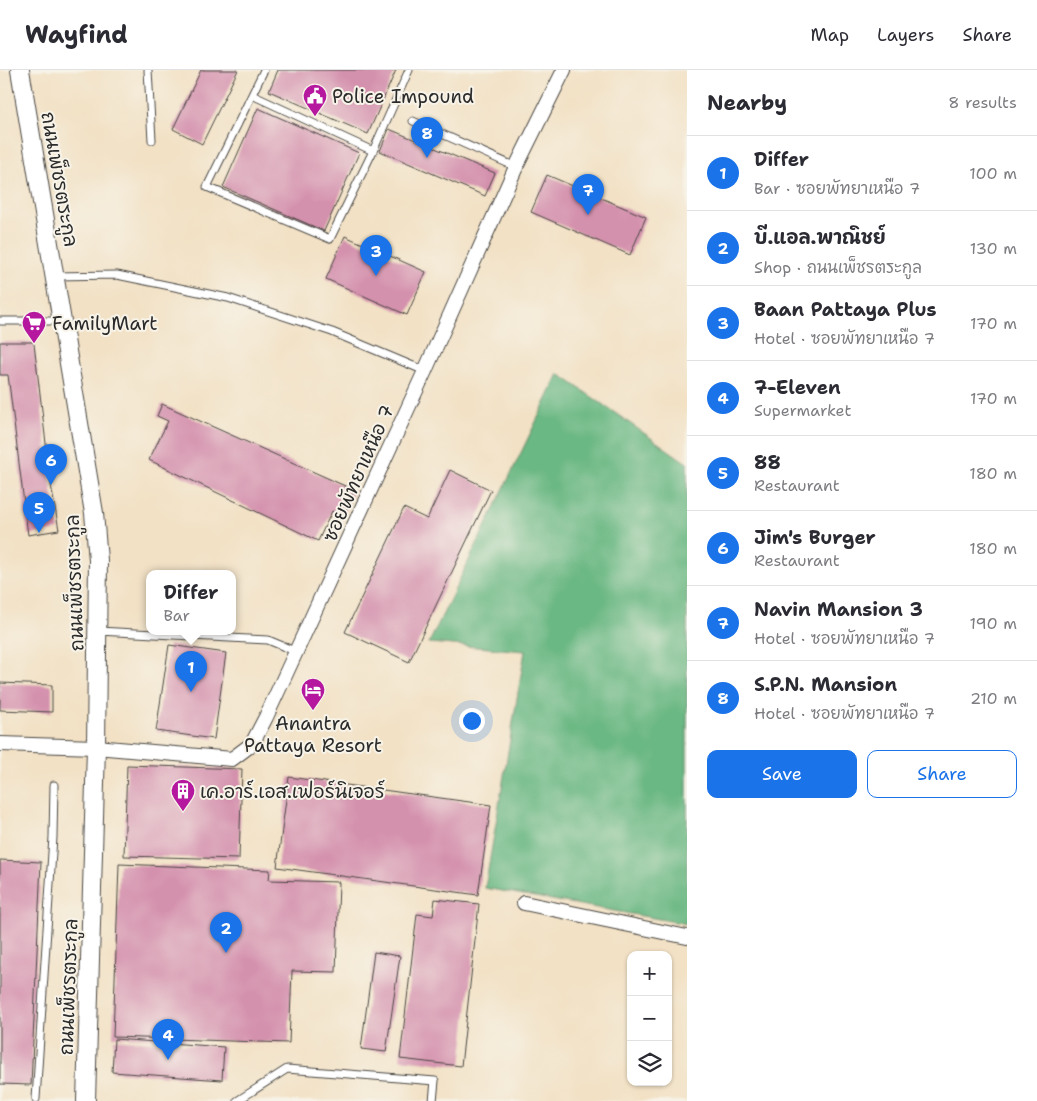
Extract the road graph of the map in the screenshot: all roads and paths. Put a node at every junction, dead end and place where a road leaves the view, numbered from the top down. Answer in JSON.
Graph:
{"nodes":[{"id":1,"x":20,"y":70,"type":"edge"},
{"id":2,"x":148,"y":70,"type":"edge"},
{"id":3,"x":264,"y":70,"type":"edge"},
{"id":4,"x":409,"y":70,"type":"edge"},
{"id":5,"x":564,"y":70,"type":"edge"},
{"id":6,"x":252,"y":95,"type":"junction"},
{"id":7,"x":413,"y":121,"type":"dead end"},
{"id":8,"x":152,"y":140,"type":"dead end"},
{"id":9,"x":374,"y":150,"type":"junction"},
{"id":10,"x":516,"y":167,"type":"junction"},
{"id":11,"x":55,"y":276,"type":"junction"},
{"id":12,"x":0,"y":320,"type":"edge"},
{"id":13,"x":61,"y":321,"type":"junction"},
{"id":14,"x":425,"y":371,"type":"junction"},
{"id":15,"x":97,"y":631,"type":"junction"},
{"id":16,"x":146,"y":634,"type":"edge"},
{"id":17,"x":173,"y":635,"type":"edge"},
{"id":18,"x":297,"y":652,"type":"junction"},
{"id":19,"x":0,"y":744,"type":"edge"},
{"id":20,"x":96,"y":747,"type":"junction"},
{"id":21,"x":54,"y":785,"type":"dead end"},
{"id":22,"x":524,"y":903,"type":"dead end"},
{"id":23,"x":687,"y":937,"type":"edge"},
{"id":24,"x":36,"y":1099,"type":"dead end"},
{"id":25,"x":86,"y":1101,"type":"edge"},
{"id":26,"x":237,"y":1101,"type":"edge"},
{"id":27,"x":433,"y":1101,"type":"edge"}],
"edges":[{"from":1,"to":11,"type":"street","name":"ถนนเพ็ชรตระกูล"},
{"from":2,"to":8,"type":"lane"},
{"from":3,"to":6,"type":"lane"},
{"from":4,"to":9,"type":"lane"},
{"from":5,"to":10,"type":"street","name":"ซอยพัทยาเหนือ 7"},
{"from":6,"to":9,"type":"lane"},
{"from":6,"to":9,"type":"lane"},
{"from":7,"to":10,"type":"lane"},
{"from":10,"to":14,"type":"street","name":"ซอยพัทยาเหนือ 7"},
{"from":11,"to":13,"type":"street","name":"ถนนเพ็ชรตระกูล"},
{"from":11,"to":14,"type":"lane"},
{"from":12,"to":13,"type":"lane"},
{"from":13,"to":15,"type":"street","name":"ถนนเพ็ชรตระกูล"},
{"from":14,"to":18,"type":"street","name":"ซอยพัทยาเหนือ 7"},
{"from":15,"to":16,"type":"lane"},
{"from":15,"to":20,"type":"street","name":"ถนนเพ็ชรตระกูล"},
{"from":17,"to":18,"type":"lane"},
{"from":18,"to":20,"type":"street","name":"ซอยพัทยาเหนือ 7"},
{"from":19,"to":20,"type":"street","name":"ซอยพัทยาเหนือ 7"},
{"from":20,"to":25,"type":"street","name":"ถนนเพ็ชรตระกูล"},
{"from":21,"to":24,"type":"lane"},
{"from":22,"to":23,"type":"street"},
{"from":26,"to":27,"type":"lane"}]}
